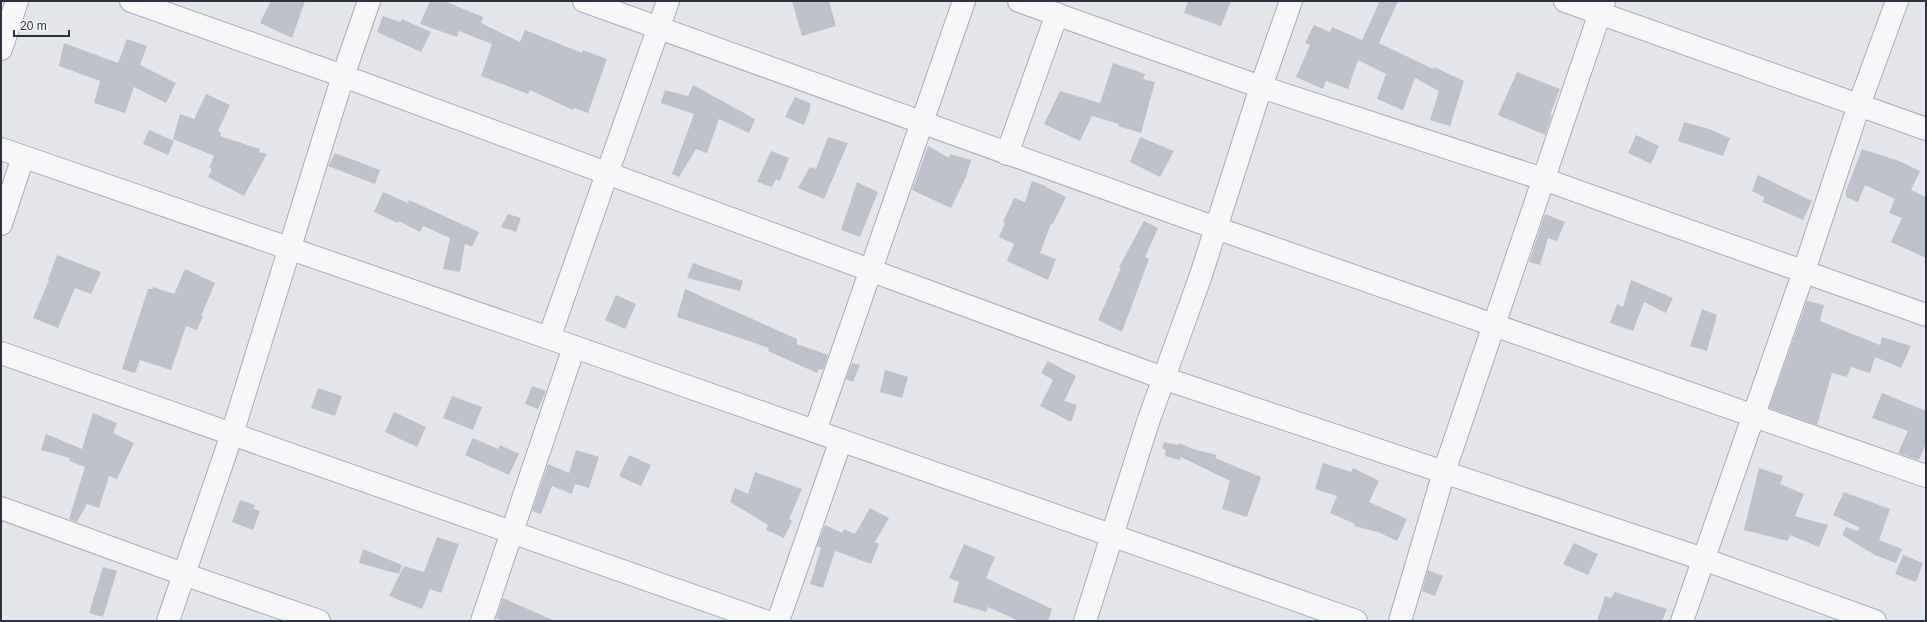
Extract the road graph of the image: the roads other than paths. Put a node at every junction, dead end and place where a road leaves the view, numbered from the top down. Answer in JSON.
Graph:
{"nodes":[{"id":1,"x":17,"y":1,"type":"edge"},
{"id":2,"x":131,"y":1,"type":"edge"},
{"id":3,"x":369,"y":1,"type":"edge"},
{"id":4,"x":584,"y":1,"type":"edge"},
{"id":5,"x":668,"y":1,"type":"edge"},
{"id":6,"x":964,"y":1,"type":"edge"},
{"id":7,"x":1019,"y":1,"type":"edge"},
{"id":8,"x":1291,"y":1,"type":"edge"},
{"id":9,"x":1565,"y":1,"type":"edge"},
{"id":10,"x":1897,"y":1,"type":"edge"},
{"id":11,"x":1602,"y":7,"type":"edge"},
{"id":12,"x":1057,"y":14,"type":"junction"},
{"id":13,"x":658,"y":28,"type":"junction"},
{"id":14,"x":1,"y":49,"type":"edge"},
{"id":15,"x":343,"y":76,"type":"junction"},
{"id":16,"x":1261,"y":87,"type":"junction"},
{"id":17,"x":1859,"y":105,"type":"junction"},
{"id":18,"x":922,"y":123,"type":"junction"},
{"id":19,"x":1926,"y":129,"type":"edge"},
{"id":20,"x":1,"y":149,"type":"edge"},
{"id":21,"x":1007,"y":154,"type":"junction"},
{"id":22,"x":23,"y":157,"type":"junction"},
{"id":23,"x":607,"y":173,"type":"junction"},
{"id":24,"x":1543,"y":179,"type":"junction"},
{"id":25,"x":1,"y":224,"type":"edge"},
{"id":26,"x":1216,"y":228,"type":"junction"},
{"id":27,"x":291,"y":248,"type":"junction"},
{"id":28,"x":870,"y":271,"type":"junction"},
{"id":29,"x":1804,"y":271,"type":"junction"},
{"id":30,"x":1926,"y":315,"type":"edge"},
{"id":31,"x":1493,"y":324,"type":"junction"},
{"id":32,"x":548,"y":338,"type":"junction"},
{"id":33,"x":574,"y":347,"type":"junction"},
{"id":34,"x":1,"y":354,"type":"edge"},
{"id":35,"x":1163,"y":378,"type":"junction"},
{"id":36,"x":1753,"y":416,"type":"junction"},
{"id":37,"x":816,"y":431,"type":"junction"},
{"id":38,"x":232,"y":434,"type":"junction"},
{"id":39,"x":841,"y":440,"type":"junction"},
{"id":40,"x":1444,"y":472,"type":"junction"},
{"id":41,"x":1926,"y":476,"type":"edge"},
{"id":42,"x":1,"y":508,"type":"edge"},
{"id":43,"x":512,"y":533,"type":"junction"},
{"id":44,"x":1111,"y":534,"type":"junction"},
{"id":45,"x":1703,"y":559,"type":"junction"},
{"id":46,"x":183,"y":574,"type":"junction"},
{"id":47,"x":168,"y":621,"type":"edge"},
{"id":48,"x":319,"y":621,"type":"edge"},
{"id":49,"x":482,"y":621,"type":"edge"},
{"id":50,"x":765,"y":621,"type":"edge"},
{"id":51,"x":778,"y":621,"type":"edge"},
{"id":52,"x":1085,"y":621,"type":"edge"},
{"id":53,"x":1356,"y":621,"type":"edge"},
{"id":54,"x":1400,"y":621,"type":"edge"},
{"id":55,"x":1682,"y":621,"type":"edge"},
{"id":56,"x":1875,"y":621,"type":"edge"}],
"edges":[{"from":1,"to":14,"type":"street"},
{"from":2,"to":15,"type":"street"},
{"from":3,"to":15,"type":"street"},
{"from":4,"to":13,"type":"street"},
{"from":5,"to":13,"type":"street"},
{"from":6,"to":18,"type":"street"},
{"from":7,"to":12,"type":"street"},
{"from":8,"to":16,"type":"street"},
{"from":9,"to":11,"type":"street"},
{"from":10,"to":17,"type":"street"},
{"from":11,"to":17,"type":"street"},
{"from":11,"to":24,"type":"street"},
{"from":12,"to":16,"type":"street"},
{"from":12,"to":21,"type":"street"},
{"from":13,"to":18,"type":"street"},
{"from":13,"to":23,"type":"street"},
{"from":15,"to":23,"type":"street"},
{"from":15,"to":27,"type":"street"},
{"from":16,"to":24,"type":"street"},
{"from":16,"to":26,"type":"street"},
{"from":17,"to":19,"type":"street"},
{"from":17,"to":29,"type":"street"},
{"from":18,"to":21,"type":"street"},
{"from":18,"to":28,"type":"street"},
{"from":20,"to":22,"type":"street"},
{"from":21,"to":26,"type":"street"},
{"from":22,"to":25,"type":"street"},
{"from":22,"to":27,"type":"street"},
{"from":23,"to":28,"type":"street"},
{"from":23,"to":32,"type":"street"},
{"from":24,"to":29,"type":"street"},
{"from":24,"to":31,"type":"street"},
{"from":26,"to":31,"type":"street"},
{"from":26,"to":35,"type":"street"},
{"from":27,"to":32,"type":"street"},
{"from":27,"to":38,"type":"street"},
{"from":28,"to":35,"type":"street"},
{"from":28,"to":37,"type":"street"},
{"from":29,"to":30,"type":"street"},
{"from":29,"to":36,"type":"street"},
{"from":31,"to":36,"type":"street"},
{"from":31,"to":40,"type":"street"},
{"from":32,"to":33,"type":"street"},
{"from":33,"to":37,"type":"street"},
{"from":33,"to":43,"type":"street"},
{"from":34,"to":38,"type":"street"},
{"from":35,"to":40,"type":"street"},
{"from":35,"to":44,"type":"street"},
{"from":36,"to":41,"type":"street"},
{"from":36,"to":45,"type":"street"},
{"from":37,"to":39,"type":"street"},
{"from":38,"to":43,"type":"street"},
{"from":38,"to":46,"type":"street"},
{"from":39,"to":44,"type":"street"},
{"from":39,"to":51,"type":"street"},
{"from":40,"to":45,"type":"street"},
{"from":40,"to":54,"type":"street"},
{"from":42,"to":46,"type":"street"},
{"from":43,"to":49,"type":"street"},
{"from":43,"to":50,"type":"street"},
{"from":44,"to":52,"type":"street"},
{"from":44,"to":53,"type":"street"},
{"from":45,"to":55,"type":"street"},
{"from":45,"to":56,"type":"street"},
{"from":46,"to":47,"type":"street"},
{"from":46,"to":48,"type":"street"}]}
